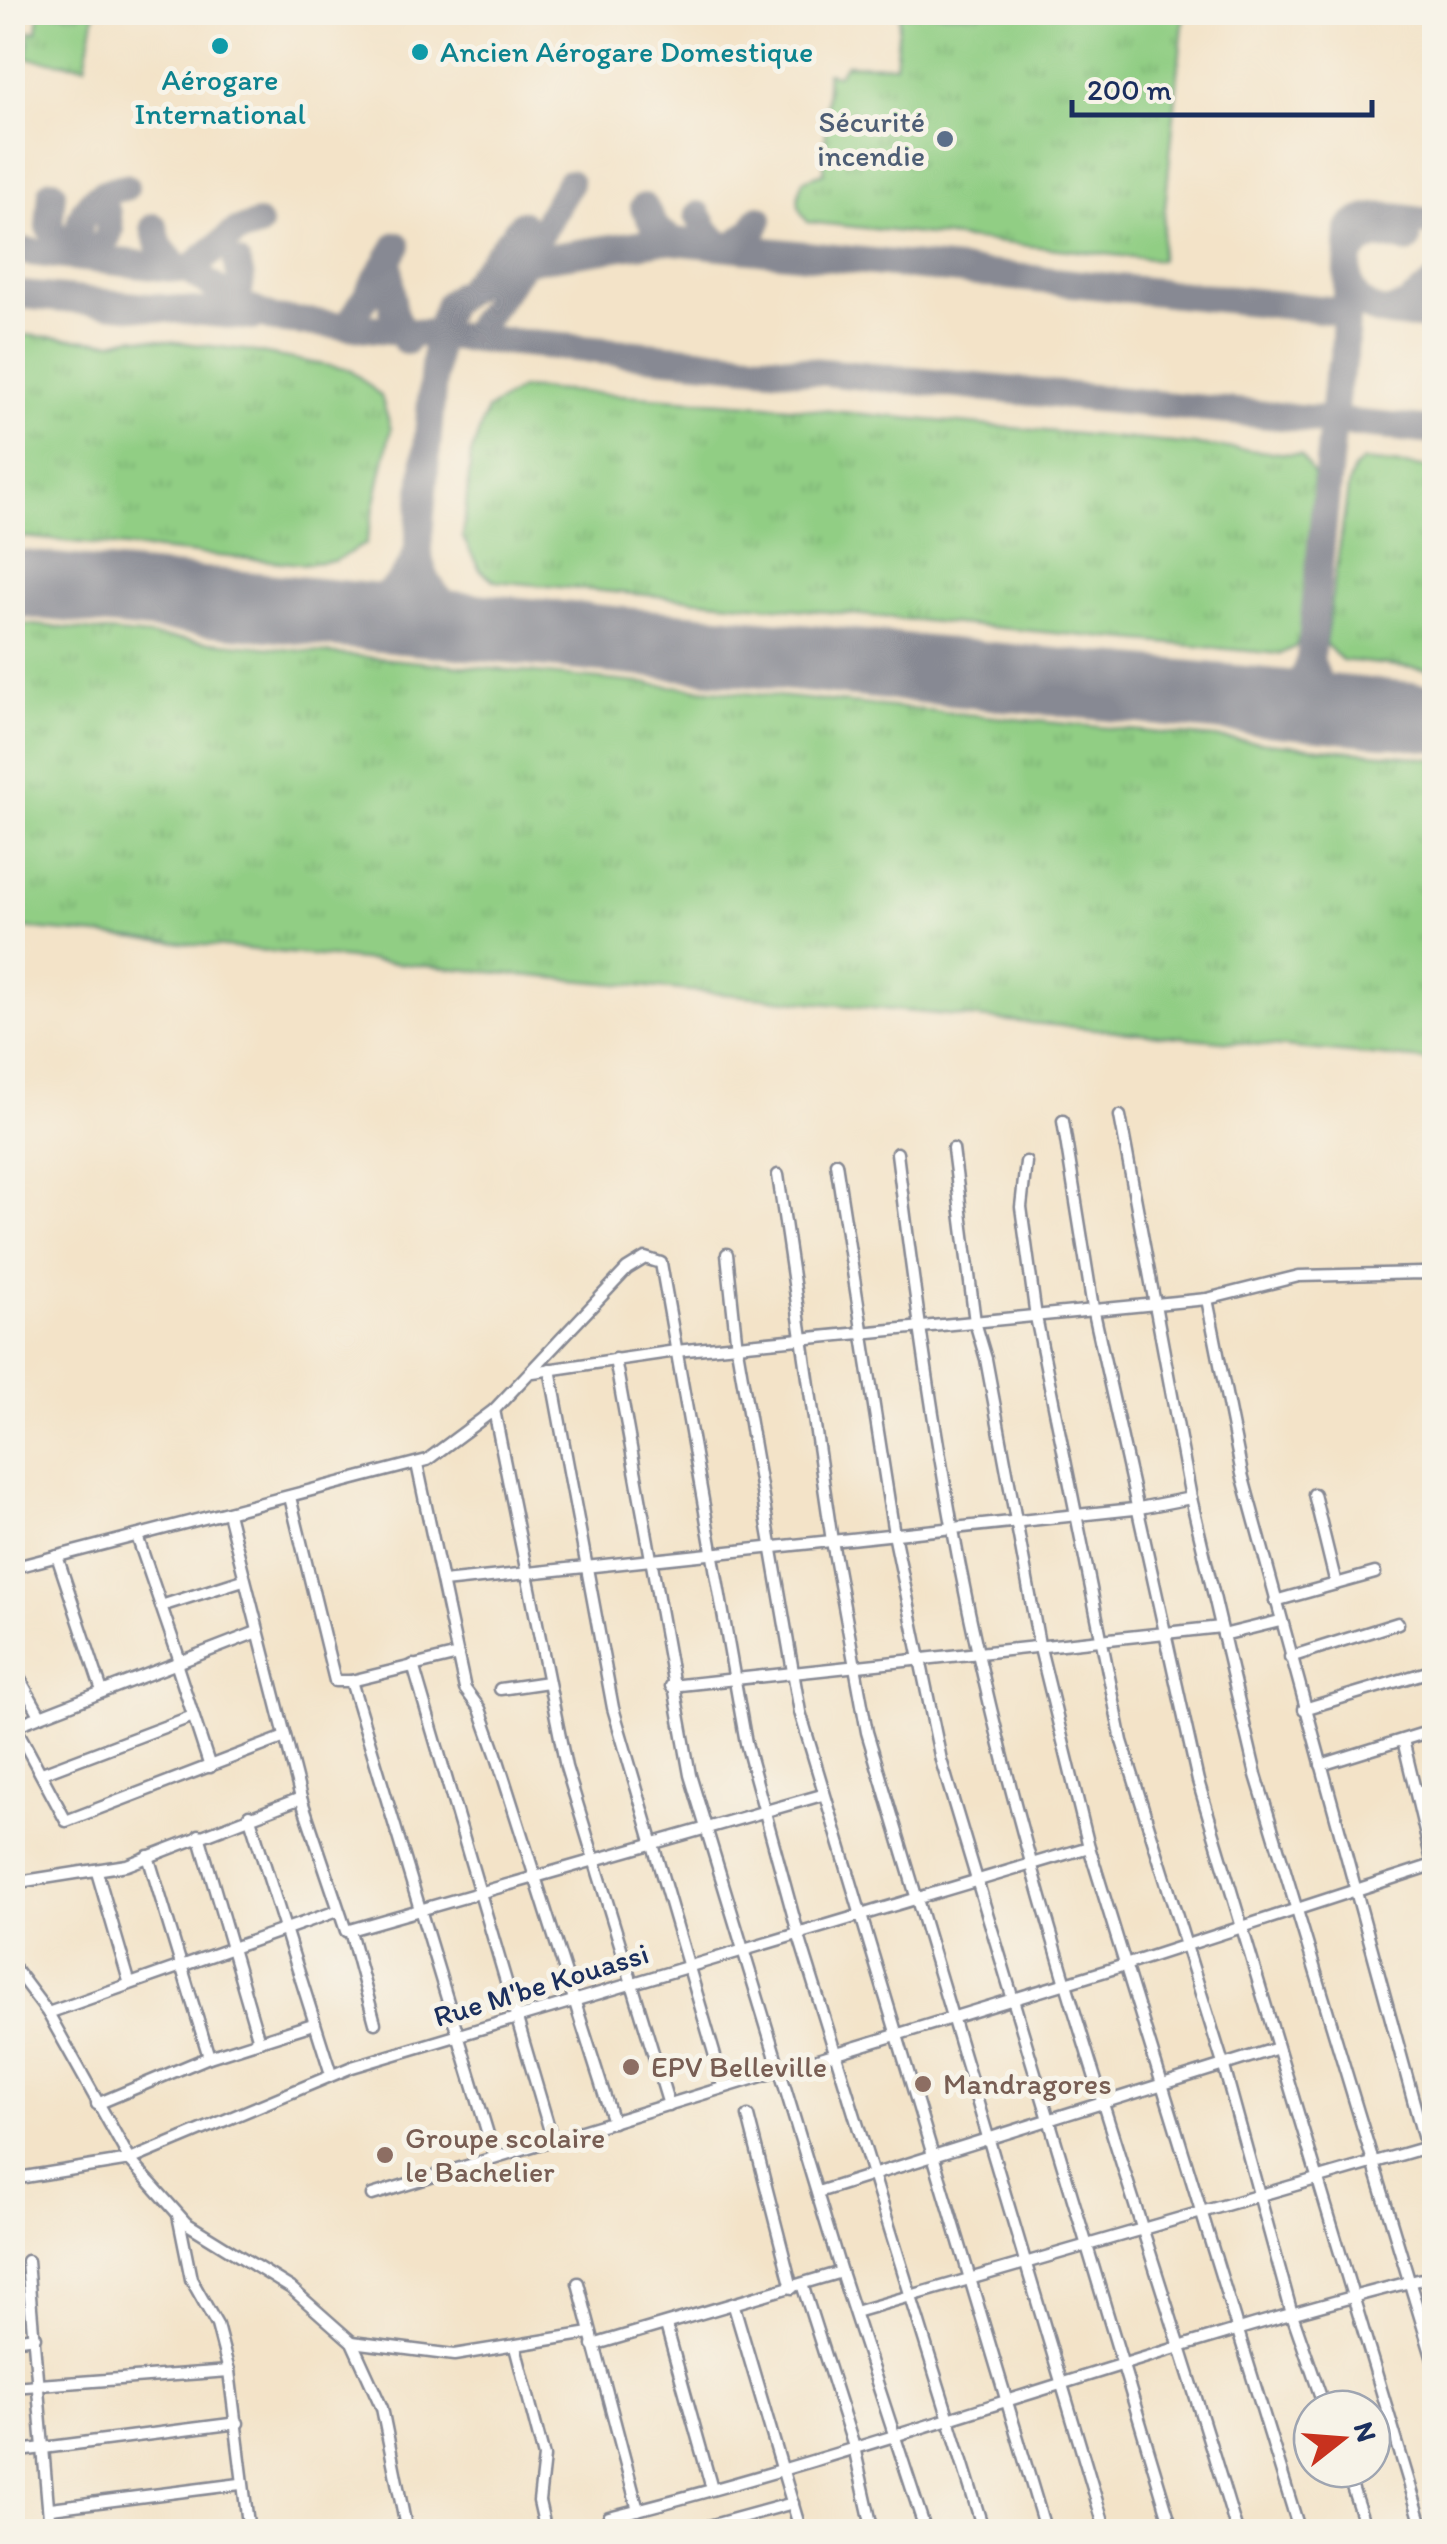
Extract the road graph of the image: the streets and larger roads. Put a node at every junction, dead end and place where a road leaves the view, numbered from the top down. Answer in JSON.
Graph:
{"nodes":[{"id":1,"x":1120,"y":1116,"type":"dead end"},
{"id":2,"x":1063,"y":1121,"type":"dead end"},
{"id":3,"x":954,"y":1149,"type":"dead end"},
{"id":4,"x":897,"y":1153,"type":"dead end"},
{"id":5,"x":1026,"y":1162,"type":"dead end"},
{"id":6,"x":836,"y":1164,"type":"dead end"},
{"id":7,"x":778,"y":1175,"type":"dead end"},
{"id":8,"x":727,"y":1254,"type":"dead end"},
{"id":9,"x":1434,"y":1278,"type":"edge"},
{"id":10,"x":1207,"y":1299,"type":"junction"},
{"id":11,"x":1152,"y":1304,"type":"junction"},
{"id":12,"x":1093,"y":1308,"type":"junction"},
{"id":13,"x":1036,"y":1316,"type":"junction"},
{"id":14,"x":975,"y":1322,"type":"junction"},
{"id":15,"x":920,"y":1328,"type":"junction"},
{"id":16,"x":863,"y":1336,"type":"junction"},
{"id":17,"x":801,"y":1342,"type":"junction"},
{"id":18,"x":737,"y":1348,"type":"junction"},
{"id":19,"x":676,"y":1351,"type":"junction"},
{"id":20,"x":615,"y":1359,"type":"junction"},
{"id":21,"x":550,"y":1369,"type":"junction"},
{"id":22,"x":532,"y":1372,"type":"junction"},
{"id":23,"x":494,"y":1410,"type":"junction"},
{"id":24,"x":417,"y":1464,"type":"junction"},
{"id":25,"x":1314,"y":1494,"type":"dead end"},
{"id":26,"x":290,"y":1497,"type":"junction"},
{"id":27,"x":1192,"y":1498,"type":"junction"},
{"id":28,"x":1134,"y":1509,"type":"junction"},
{"id":29,"x":228,"y":1512,"type":"junction"},
{"id":30,"x":1074,"y":1514,"type":"junction"},
{"id":31,"x":1013,"y":1520,"type":"junction"},
{"id":32,"x":953,"y":1528,"type":"junction"},
{"id":33,"x":894,"y":1534,"type":"junction"},
{"id":34,"x":137,"y":1536,"type":"junction"},
{"id":35,"x":832,"y":1541,"type":"junction"},
{"id":36,"x":772,"y":1545,"type":"junction"},
{"id":37,"x":710,"y":1552,"type":"junction"},
{"id":38,"x":57,"y":1556,"type":"junction"},
{"id":39,"x":649,"y":1560,"type":"junction"},
{"id":40,"x":587,"y":1566,"type":"junction"},
{"id":41,"x":12,"y":1568,"type":"edge"},
{"id":42,"x":528,"y":1572,"type":"junction"},
{"id":43,"x":1375,"y":1573,"type":"dead end"},
{"id":44,"x":243,"y":1580,"type":"junction"},
{"id":45,"x":444,"y":1582,"type":"junction"},
{"id":46,"x":1336,"y":1584,"type":"junction"},
{"id":47,"x":1275,"y":1601,"type":"junction"},
{"id":48,"x":162,"y":1606,"type":"junction"},
{"id":49,"x":1280,"y":1621,"type":"junction"},
{"id":50,"x":1398,"y":1623,"type":"dead end"},
{"id":51,"x":1222,"y":1631,"type":"junction"},
{"id":52,"x":257,"y":1632,"type":"junction"},
{"id":53,"x":1164,"y":1634,"type":"junction"},
{"id":54,"x":1100,"y":1641,"type":"junction"},
{"id":55,"x":1038,"y":1644,"type":"junction"},
{"id":56,"x":979,"y":1652,"type":"junction"},
{"id":57,"x":458,"y":1655,"type":"junction"},
{"id":58,"x":1290,"y":1657,"type":"junction"},
{"id":59,"x":919,"y":1660,"type":"junction"},
{"id":60,"x":178,"y":1662,"type":"junction"},
{"id":61,"x":12,"y":1665,"type":"edge"},
{"id":62,"x":413,"y":1665,"type":"junction"},
{"id":63,"x":854,"y":1667,"type":"junction"},
{"id":64,"x":1434,"y":1670,"type":"edge"},
{"id":65,"x":792,"y":1674,"type":"junction"},
{"id":66,"x":351,"y":1681,"type":"junction"},
{"id":67,"x":734,"y":1681,"type":"junction"},
{"id":68,"x":548,"y":1682,"type":"junction"},
{"id":69,"x":671,"y":1686,"type":"junction"},
{"id":70,"x":500,"y":1689,"type":"dead end"},
{"id":71,"x":102,"y":1691,"type":"junction"},
{"id":72,"x":1304,"y":1709,"type":"junction"},
{"id":73,"x":40,"y":1715,"type":"junction"},
{"id":74,"x":193,"y":1716,"type":"junction"},
{"id":75,"x":14,"y":1726,"type":"edge"},
{"id":76,"x":1434,"y":1730,"type":"edge"},
{"id":77,"x":285,"y":1737,"type":"junction"},
{"id":78,"x":1403,"y":1740,"type":"junction"},
{"id":79,"x":1320,"y":1765,"type":"junction"},
{"id":80,"x":210,"y":1767,"type":"junction"},
{"id":81,"x":42,"y":1774,"type":"junction"},
{"id":82,"x":1434,"y":1788,"type":"edge"},
{"id":83,"x":1416,"y":1792,"type":"junction"},
{"id":84,"x":822,"y":1796,"type":"junction"},
{"id":85,"x":301,"y":1798,"type":"junction"},
{"id":86,"x":765,"y":1811,"type":"junction"},
{"id":87,"x":249,"y":1816,"type":"junction"},
{"id":88,"x":707,"y":1827,"type":"junction"},
{"id":89,"x":199,"y":1835,"type":"junction"},
{"id":90,"x":651,"y":1843,"type":"junction"},
{"id":91,"x":1089,"y":1847,"type":"junction"},
{"id":92,"x":148,"y":1856,"type":"junction"},
{"id":93,"x":596,"y":1858,"type":"junction"},
{"id":94,"x":1033,"y":1864,"type":"junction"},
{"id":95,"x":1434,"y":1867,"type":"edge"},
{"id":96,"x":97,"y":1872,"type":"junction"},
{"id":97,"x":535,"y":1877,"type":"junction"},
{"id":98,"x":974,"y":1882,"type":"junction"},
{"id":99,"x":12,"y":1883,"type":"edge"},
{"id":100,"x":1356,"y":1890,"type":"junction"},
{"id":101,"x":480,"y":1894,"type":"junction"},
{"id":102,"x":915,"y":1898,"type":"junction"},
{"id":103,"x":1298,"y":1908,"type":"junction"},
{"id":104,"x":423,"y":1910,"type":"junction"},
{"id":105,"x":337,"y":1911,"type":"junction"},
{"id":106,"x":859,"y":1916,"type":"junction"},
{"id":107,"x":1239,"y":1926,"type":"junction"},
{"id":108,"x":282,"y":1927,"type":"junction"},
{"id":109,"x":350,"y":1931,"type":"junction"},
{"id":110,"x":798,"y":1933,"type":"junction"},
{"id":111,"x":232,"y":1944,"type":"junction"},
{"id":112,"x":1183,"y":1947,"type":"junction"},
{"id":113,"x":743,"y":1951,"type":"junction"},
{"id":114,"x":178,"y":1964,"type":"junction"},
{"id":115,"x":12,"y":1965,"type":"edge"},
{"id":116,"x":1125,"y":1965,"type":"junction"},
{"id":117,"x":688,"y":1968,"type":"junction"},
{"id":118,"x":1067,"y":1980,"type":"junction"},
{"id":119,"x":130,"y":1981,"type":"junction"},
{"id":120,"x":629,"y":1984,"type":"junction"},
{"id":121,"x":1011,"y":1998,"type":"junction"},
{"id":122,"x":573,"y":2000,"type":"junction"},
{"id":123,"x":48,"y":2013,"type":"junction"},
{"id":124,"x":516,"y":2018,"type":"junction"},
{"id":125,"x":951,"y":2018,"type":"junction"},
{"id":126,"x":374,"y":2023,"type":"dead end"},
{"id":127,"x":314,"y":2024,"type":"junction"},
{"id":128,"x":898,"y":2034,"type":"junction"},
{"id":129,"x":459,"y":2036,"type":"junction"},
{"id":130,"x":259,"y":2041,"type":"junction"},
{"id":131,"x":1278,"y":2048,"type":"junction"},
{"id":132,"x":838,"y":2053,"type":"junction"},
{"id":133,"x":208,"y":2057,"type":"junction"},
{"id":134,"x":1224,"y":2067,"type":"junction"},
{"id":135,"x":780,"y":2072,"type":"junction"},
{"id":136,"x":331,"y":2074,"type":"junction"},
{"id":137,"x":1164,"y":2086,"type":"junction"},
{"id":138,"x":724,"y":2088,"type":"junction"},
{"id":139,"x":1106,"y":2103,"type":"junction"},
{"id":140,"x":97,"y":2104,"type":"junction"},
{"id":141,"x":669,"y":2105,"type":"junction"},
{"id":142,"x":748,"y":2116,"type":"dead end"},
{"id":143,"x":1050,"y":2120,"type":"junction"},
{"id":144,"x":613,"y":2122,"type":"junction"},
{"id":145,"x":552,"y":2138,"type":"junction"},
{"id":146,"x":989,"y":2139,"type":"junction"},
{"id":147,"x":1430,"y":2146,"type":"edge"},
{"id":148,"x":494,"y":2154,"type":"junction"},
{"id":149,"x":936,"y":2156,"type":"junction"},
{"id":150,"x":130,"y":2160,"type":"junction"},
{"id":151,"x":1374,"y":2160,"type":"junction"},
{"id":152,"x":876,"y":2174,"type":"junction"},
{"id":153,"x":1319,"y":2176,"type":"junction"},
{"id":154,"x":12,"y":2179,"type":"edge"},
{"id":155,"x":818,"y":2192,"type":"junction"},
{"id":156,"x":1258,"y":2194,"type":"junction"},
{"id":157,"x":372,"y":2195,"type":"dead end"},
{"id":158,"x":1201,"y":2210,"type":"junction"},
{"id":159,"x":178,"y":2213,"type":"junction"},
{"id":160,"x":1144,"y":2227,"type":"junction"},
{"id":161,"x":1086,"y":2244,"type":"junction"},
{"id":162,"x":1028,"y":2260,"type":"junction"},
{"id":163,"x":27,"y":2261,"type":"dead end"},
{"id":164,"x":841,"y":2272,"type":"junction"},
{"id":165,"x":1434,"y":2276,"type":"edge"},
{"id":166,"x":970,"y":2278,"type":"junction"},
{"id":167,"x":1408,"y":2282,"type":"junction"},
{"id":168,"x":578,"y":2283,"type":"dead end"},
{"id":169,"x":797,"y":2286,"type":"junction"},
{"id":170,"x":910,"y":2296,"type":"junction"},
{"id":171,"x":1352,"y":2296,"type":"junction"},
{"id":172,"x":734,"y":2306,"type":"junction"},
{"id":173,"x":855,"y":2312,"type":"junction"},
{"id":174,"x":1292,"y":2314,"type":"junction"},
{"id":175,"x":666,"y":2326,"type":"junction"},
{"id":176,"x":1236,"y":2332,"type":"junction"},
{"id":177,"x":34,"y":2338,"type":"junction"},
{"id":178,"x":592,"y":2339,"type":"junction"},
{"id":179,"x":12,"y":2340,"type":"edge"},
{"id":180,"x":352,"y":2342,"type":"junction"},
{"id":181,"x":515,"y":2347,"type":"junction"},
{"id":182,"x":1182,"y":2348,"type":"junction"},
{"id":183,"x":1434,"y":2363,"type":"edge"},
{"id":184,"x":1122,"y":2367,"type":"junction"},
{"id":185,"x":229,"y":2371,"type":"junction"},
{"id":186,"x":40,"y":2384,"type":"junction"},
{"id":187,"x":12,"y":2386,"type":"edge"},
{"id":188,"x":1062,"y":2386,"type":"junction"},
{"id":189,"x":1318,"y":2389,"type":"edge"},
{"id":190,"x":1006,"y":2402,"type":"junction"},
{"id":191,"x":947,"y":2418,"type":"junction"},
{"id":192,"x":238,"y":2423,"type":"junction"},
{"id":193,"x":893,"y":2434,"type":"junction"},
{"id":194,"x":46,"y":2447,"type":"junction"},
{"id":195,"x":854,"y":2447,"type":"junction"},
{"id":196,"x":12,"y":2452,"type":"edge"},
{"id":197,"x":783,"y":2468,"type":"junction"},
{"id":198,"x":240,"y":2484,"type":"junction"},
{"id":199,"x":712,"y":2489,"type":"junction"},
{"id":200,"x":1353,"y":2489,"type":"edge"},
{"id":201,"x":793,"y":2503,"type":"junction"},
{"id":202,"x":52,"y":2508,"type":"junction"},
{"id":203,"x":638,"y":2510,"type":"junction"},
{"id":204,"x":51,"y":2530,"type":"edge"},
{"id":205,"x":23,"y":2532,"type":"edge"},
{"id":206,"x":250,"y":2532,"type":"edge"},
{"id":207,"x":408,"y":2532,"type":"edge"},
{"id":208,"x":546,"y":2532,"type":"edge"},
{"id":209,"x":607,"y":2532,"type":"edge"},
{"id":210,"x":688,"y":2532,"type":"edge"},
{"id":211,"x":801,"y":2532,"type":"edge"},
{"id":212,"x":874,"y":2532,"type":"edge"},
{"id":213,"x":926,"y":2532,"type":"edge"},
{"id":214,"x":984,"y":2532,"type":"edge"},
{"id":215,"x":1046,"y":2532,"type":"edge"},
{"id":216,"x":1106,"y":2532,"type":"edge"},
{"id":217,"x":1173,"y":2532,"type":"edge"},
{"id":218,"x":1237,"y":2532,"type":"edge"},
{"id":219,"x":1300,"y":2532,"type":"edge"},
{"id":220,"x":1368,"y":2532,"type":"edge"},
{"id":221,"x":1424,"y":2532,"type":"edge"}],
"edges":[{"from":1,"to":11,"type":"street"},
{"from":2,"to":12,"type":"street"},
{"from":3,"to":14,"type":"street"},
{"from":4,"to":15,"type":"street"},
{"from":5,"to":13,"type":"street"},
{"from":6,"to":16,"type":"street"},
{"from":7,"to":17,"type":"street"},
{"from":8,"to":18,"type":"street"},
{"from":9,"to":10,"type":"street"},
{"from":10,"to":11,"type":"street"},
{"from":10,"to":47,"type":"street"},
{"from":11,"to":12,"type":"street"},
{"from":11,"to":27,"type":"street"},
{"from":12,"to":13,"type":"street"},
{"from":12,"to":28,"type":"street"},
{"from":13,"to":14,"type":"street"},
{"from":13,"to":30,"type":"street"},
{"from":14,"to":15,"type":"street"},
{"from":14,"to":31,"type":"street"},
{"from":15,"to":16,"type":"street"},
{"from":15,"to":32,"type":"street"},
{"from":16,"to":17,"type":"street"},
{"from":16,"to":33,"type":"street"},
{"from":17,"to":18,"type":"street"},
{"from":17,"to":35,"type":"street"},
{"from":18,"to":19,"type":"street"},
{"from":18,"to":36,"type":"street"},
{"from":19,"to":20,"type":"street"},
{"from":19,"to":22,"type":"street"},
{"from":19,"to":37,"type":"street"},
{"from":20,"to":21,"type":"street"},
{"from":20,"to":39,"type":"street"},
{"from":21,"to":22,"type":"street"},
{"from":21,"to":40,"type":"street"},
{"from":22,"to":23,"type":"street"},
{"from":23,"to":24,"type":"street"},
{"from":23,"to":42,"type":"street"},
{"from":24,"to":26,"type":"street"},
{"from":24,"to":45,"type":"street"},
{"from":25,"to":46,"type":"street"},
{"from":26,"to":29,"type":"street"},
{"from":26,"to":66,"type":"street"},
{"from":27,"to":28,"type":"street"},
{"from":27,"to":51,"type":"street"},
{"from":28,"to":30,"type":"street"},
{"from":28,"to":53,"type":"street"},
{"from":29,"to":34,"type":"street"},
{"from":29,"to":44,"type":"street"},
{"from":30,"to":31,"type":"street"},
{"from":30,"to":54,"type":"street"},
{"from":31,"to":32,"type":"street"},
{"from":31,"to":55,"type":"street"},
{"from":32,"to":33,"type":"street"},
{"from":32,"to":56,"type":"street"},
{"from":33,"to":35,"type":"street"},
{"from":33,"to":59,"type":"street"},
{"from":34,"to":38,"type":"street"},
{"from":34,"to":48,"type":"street"},
{"from":35,"to":36,"type":"street"},
{"from":35,"to":63,"type":"street"},
{"from":36,"to":37,"type":"street"},
{"from":36,"to":65,"type":"street"},
{"from":37,"to":39,"type":"street"},
{"from":37,"to":67,"type":"street"},
{"from":38,"to":41,"type":"street"},
{"from":38,"to":71,"type":"street"},
{"from":39,"to":40,"type":"street"},
{"from":39,"to":69,"type":"street"},
{"from":40,"to":42,"type":"street"},
{"from":40,"to":90,"type":"street"},
{"from":42,"to":45,"type":"street"},
{"from":42,"to":68,"type":"street"},
{"from":43,"to":46,"type":"street"},
{"from":44,"to":48,"type":"street"},
{"from":44,"to":52,"type":"street"},
{"from":45,"to":57,"type":"street"},
{"from":46,"to":47,"type":"street"},
{"from":47,"to":49,"type":"street"},
{"from":48,"to":60,"type":"street"},
{"from":49,"to":51,"type":"street"},
{"from":49,"to":58,"type":"street"},
{"from":50,"to":58,"type":"street"},
{"from":51,"to":53,"type":"street"},
{"from":51,"to":103,"type":"street"},
{"from":52,"to":60,"type":"street"},
{"from":52,"to":77,"type":"street"},
{"from":53,"to":54,"type":"street"},
{"from":53,"to":107,"type":"street"},
{"from":54,"to":55,"type":"street"},
{"from":54,"to":112,"type":"street"},
{"from":55,"to":56,"type":"street"},
{"from":55,"to":91,"type":"street"},
{"from":56,"to":59,"type":"street"},
{"from":56,"to":94,"type":"street"},
{"from":57,"to":62,"type":"street"},
{"from":57,"to":97,"type":"street"},
{"from":58,"to":72,"type":"street"},
{"from":59,"to":63,"type":"street"},
{"from":59,"to":98,"type":"street"},
{"from":60,"to":71,"type":"street"},
{"from":60,"to":74,"type":"street"},
{"from":61,"to":73,"type":"street"},
{"from":62,"to":66,"type":"street"},
{"from":62,"to":101,"type":"street"},
{"from":63,"to":65,"type":"street"},
{"from":63,"to":102,"type":"street"},
{"from":64,"to":72,"type":"street"},
{"from":65,"to":67,"type":"street"},
{"from":65,"to":84,"type":"street"},
{"from":66,"to":104,"type":"street"},
{"from":67,"to":69,"type":"street"},
{"from":67,"to":86,"type":"street"},
{"from":68,"to":70,"type":"street"},
{"from":68,"to":93,"type":"street"},
{"from":69,"to":88,"type":"street"},
{"from":71,"to":73,"type":"street"},
{"from":72,"to":79,"type":"street"},
{"from":73,"to":75,"type":"street"},
{"from":74,"to":80,"type":"street"},
{"from":74,"to":81,"type":"street"},
{"from":75,"to":81,"type":"street"},
{"from":76,"to":78,"type":"street"},
{"from":77,"to":80,"type":"street"},
{"from":77,"to":85,"type":"street"},
{"from":78,"to":79,"type":"street"},
{"from":78,"to":83,"type":"street"},
{"from":79,"to":100,"type":"street"},
{"from":80,"to":81,"type":"street"},
{"from":82,"to":83,"type":"street"},
{"from":83,"to":95,"type":"street"},
{"from":84,"to":86,"type":"street"},
{"from":84,"to":106,"type":"street"},
{"from":85,"to":87,"type":"street"},
{"from":85,"to":105,"type":"street"},
{"from":86,"to":88,"type":"street"},
{"from":86,"to":110,"type":"street"},
{"from":87,"to":89,"type":"street"},
{"from":87,"to":108,"type":"street"},
{"from":88,"to":90,"type":"street"},
{"from":88,"to":113,"type":"street"},
{"from":89,"to":92,"type":"street"},
{"from":89,"to":111,"type":"street"},
{"from":90,"to":93,"type":"street"},
{"from":90,"to":117,"type":"street"},
{"from":91,"to":94,"type":"street","name":"Rue M'be Kouassi"},
{"from":91,"to":116,"type":"street"},
{"from":92,"to":96,"type":"street"},
{"from":92,"to":114,"type":"street"},
{"from":93,"to":97,"type":"street"},
{"from":93,"to":120,"type":"street"},
{"from":94,"to":98,"type":"street","name":"Rue M'be Kouassi"},
{"from":94,"to":118,"type":"street"},
{"from":95,"to":100,"type":"street"},
{"from":96,"to":99,"type":"street"},
{"from":96,"to":119,"type":"street"},
{"from":97,"to":101,"type":"street"},
{"from":97,"to":122,"type":"street"},
{"from":98,"to":102,"type":"street","name":"Rue M'be Kouassi"},
{"from":98,"to":121,"type":"street"},
{"from":100,"to":103,"type":"street"},
{"from":100,"to":147,"type":"street"},
{"from":101,"to":104,"type":"street"},
{"from":101,"to":124,"type":"street"},
{"from":102,"to":106,"type":"street","name":"Rue M'be Kouassi"},
{"from":102,"to":125,"type":"street"},
{"from":103,"to":107,"type":"street"},
{"from":103,"to":151,"type":"street"},
{"from":104,"to":109,"type":"street"},
{"from":104,"to":129,"type":"street"},
{"from":105,"to":108,"type":"street"},
{"from":105,"to":109,"type":"street"},
{"from":106,"to":110,"type":"street","name":"Rue M'be Kouassi"},
{"from":106,"to":128,"type":"street"},
{"from":107,"to":112,"type":"street"},
{"from":107,"to":131,"type":"street"},
{"from":108,"to":111,"type":"street"},
{"from":108,"to":127,"type":"street"},
{"from":109,"to":126,"type":"street"},
{"from":110,"to":113,"type":"street","name":"Rue M'be Kouassi"},
{"from":110,"to":132,"type":"street"},
{"from":111,"to":114,"type":"street"},
{"from":111,"to":130,"type":"street"},
{"from":112,"to":116,"type":"street"},
{"from":112,"to":134,"type":"street"},
{"from":113,"to":117,"type":"street","name":"Rue M'be Kouassi"},
{"from":113,"to":135,"type":"street"},
{"from":114,"to":119,"type":"street"},
{"from":114,"to":133,"type":"street"},
{"from":115,"to":123,"type":"street"},
{"from":116,"to":118,"type":"street"},
{"from":116,"to":137,"type":"street"},
{"from":117,"to":120,"type":"street","name":"Rue M'be Kouassi"},
{"from":117,"to":138,"type":"street"},
{"from":118,"to":121,"type":"street"},
{"from":118,"to":139,"type":"street"},
{"from":119,"to":123,"type":"street"},
{"from":120,"to":122,"type":"street","name":"Rue M'be Kouassi"},
{"from":120,"to":141,"type":"street"},
{"from":121,"to":125,"type":"street"},
{"from":121,"to":143,"type":"street"},
{"from":122,"to":124,"type":"street","name":"Rue M'be Kouassi"},
{"from":122,"to":144,"type":"street"},
{"from":123,"to":140,"type":"street"},
{"from":124,"to":129,"type":"street","name":"Rue M'be Kouassi"},
{"from":124,"to":145,"type":"street"},
{"from":125,"to":128,"type":"street"},
{"from":125,"to":146,"type":"street"},
{"from":127,"to":130,"type":"street"},
{"from":127,"to":136,"type":"street"},
{"from":128,"to":132,"type":"street"},
{"from":128,"to":149,"type":"street"},
{"from":129,"to":136,"type":"street","name":"Rue M'be Kouassi"},
{"from":129,"to":148,"type":"street"},
{"from":130,"to":133,"type":"street"},
{"from":131,"to":134,"type":"street"},
{"from":131,"to":153,"type":"street"},
{"from":132,"to":135,"type":"street"},
{"from":132,"to":152,"type":"street"},
{"from":133,"to":140,"type":"street"},
{"from":134,"to":137,"type":"street"},
{"from":134,"to":156,"type":"street"},
{"from":135,"to":138,"type":"street"},
{"from":135,"to":155,"type":"street"},
{"from":136,"to":150,"type":"street","name":"Rue M'be Kouassi"},
{"from":137,"to":139,"type":"street"},
{"from":137,"to":158,"type":"street"},
{"from":138,"to":141,"type":"street"},
{"from":139,"to":143,"type":"street"},
{"from":139,"to":160,"type":"street"},
{"from":140,"to":150,"type":"street"},
{"from":141,"to":144,"type":"street"},
{"from":142,"to":169,"type":"street"},
{"from":143,"to":146,"type":"street"},
{"from":143,"to":161,"type":"street"},
{"from":144,"to":145,"type":"street"},
{"from":145,"to":148,"type":"street"},
{"from":146,"to":149,"type":"street"},
{"from":146,"to":162,"type":"street"},
{"from":147,"to":151,"type":"street"},
{"from":148,"to":157,"type":"street"},
{"from":149,"to":152,"type":"street"},
{"from":149,"to":166,"type":"street"},
{"from":150,"to":154,"type":"street","name":"Rue M'be Kouassi"},
{"from":150,"to":159,"type":"street"},
{"from":151,"to":153,"type":"street"},
{"from":151,"to":167,"type":"street"},
{"from":152,"to":155,"type":"street"},
{"from":152,"to":170,"type":"street"},
{"from":153,"to":156,"type":"street"},
{"from":153,"to":171,"type":"street"},
{"from":155,"to":164,"type":"street"},
{"from":156,"to":158,"type":"street"},
{"from":156,"to":174,"type":"street"},
{"from":158,"to":160,"type":"street"},
{"from":158,"to":176,"type":"street"},
{"from":159,"to":180,"type":"street"},
{"from":159,"to":185,"type":"street"},
{"from":160,"to":161,"type":"street"},
{"from":160,"to":182,"type":"street"},
{"from":161,"to":162,"type":"street"},
{"from":161,"to":184,"type":"street"},
{"from":162,"to":166,"type":"street"},
{"from":162,"to":188,"type":"street"},
{"from":163,"to":177,"type":"street"},
{"from":164,"to":169,"type":"street"},
{"from":164,"to":173,"type":"street"},
{"from":165,"to":167,"type":"street"},
{"from":166,"to":170,"type":"street"},
{"from":166,"to":190,"type":"street"},
{"from":167,"to":171,"type":"street"},
{"from":167,"to":183,"type":"street"},
{"from":168,"to":178,"type":"street"},
{"from":169,"to":172,"type":"street"},
{"from":169,"to":195,"type":"street"},
{"from":170,"to":173,"type":"street"},
{"from":170,"to":191,"type":"street"},
{"from":171,"to":174,"type":"street"},
{"from":171,"to":221,"type":"street"},
{"from":172,"to":175,"type":"street"},
{"from":172,"to":197,"type":"street"},
{"from":173,"to":193,"type":"street"},
{"from":174,"to":176,"type":"street"},
{"from":174,"to":189,"type":"street"},
{"from":175,"to":178,"type":"street"},
{"from":175,"to":199,"type":"street"},
{"from":176,"to":182,"type":"street"},
{"from":176,"to":219,"type":"street"},
{"from":177,"to":179,"type":"street"},
{"from":177,"to":186,"type":"street"},
{"from":178,"to":181,"type":"street"},
{"from":178,"to":203,"type":"street"},
{"from":180,"to":181,"type":"street"},
{"from":180,"to":207,"type":"street"},
{"from":181,"to":208,"type":"street"},
{"from":182,"to":184,"type":"street"},
{"from":182,"to":218,"type":"street"},
{"from":184,"to":188,"type":"street"},
{"from":184,"to":217,"type":"street"},
{"from":185,"to":186,"type":"street"},
{"from":185,"to":192,"type":"street"},
{"from":186,"to":187,"type":"street"},
{"from":186,"to":194,"type":"street"},
{"from":188,"to":190,"type":"street"},
{"from":188,"to":216,"type":"street"},
{"from":190,"to":191,"type":"street"},
{"from":190,"to":215,"type":"street"},
{"from":191,"to":193,"type":"street"},
{"from":191,"to":214,"type":"street"},
{"from":192,"to":194,"type":"street"},
{"from":192,"to":198,"type":"street"},
{"from":193,"to":195,"type":"street"},
{"from":193,"to":213,"type":"street"},
{"from":194,"to":196,"type":"street"},
{"from":194,"to":202,"type":"street"},
{"from":195,"to":197,"type":"street"},
{"from":195,"to":212,"type":"street"},
{"from":197,"to":199,"type":"street"},
{"from":197,"to":201,"type":"street"},
{"from":198,"to":202,"type":"street"},
{"from":198,"to":206,"type":"street"},
{"from":199,"to":203,"type":"street"},
{"from":200,"to":220,"type":"street"},
{"from":201,"to":210,"type":"street"},
{"from":201,"to":211,"type":"street"},
{"from":202,"to":204,"type":"street"},
{"from":203,"to":209,"type":"street"},
{"from":204,"to":205,"type":"street"}]}
